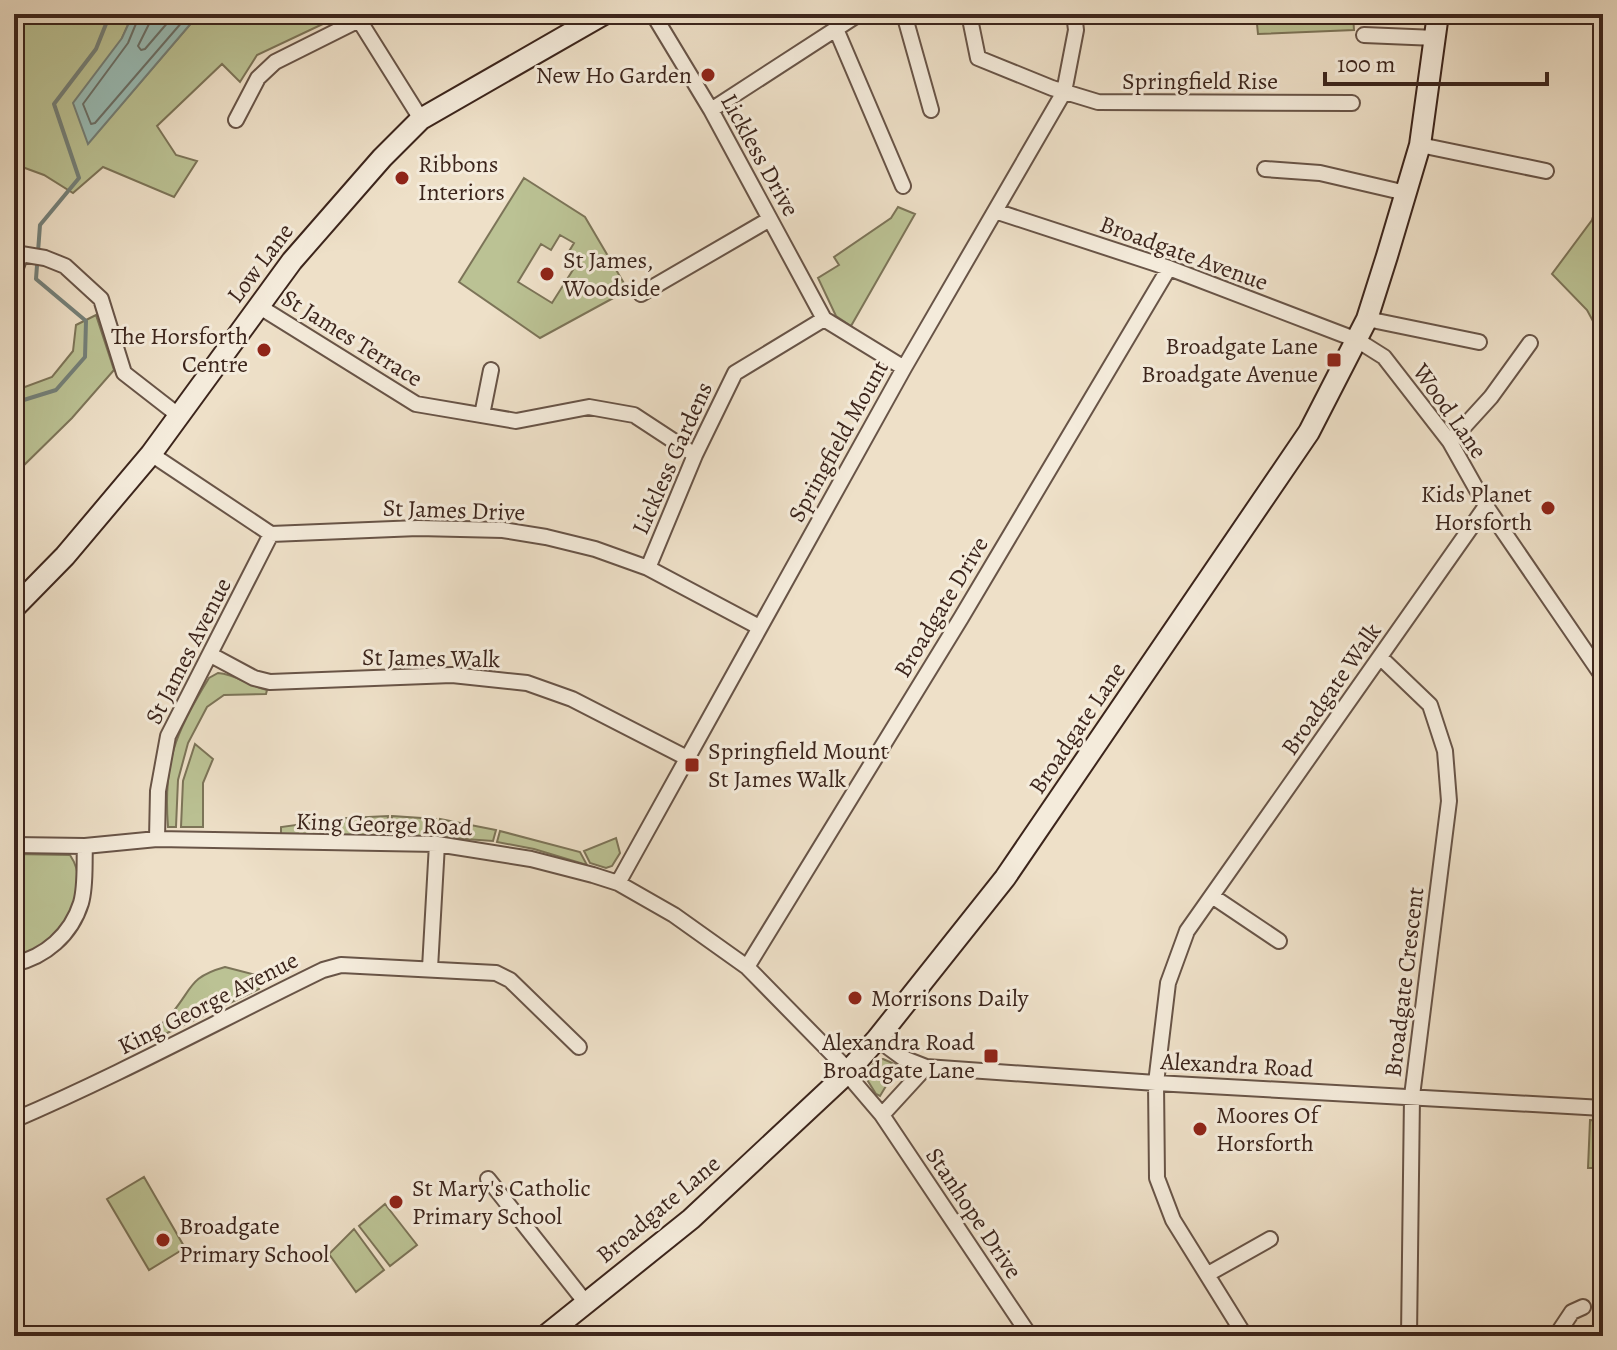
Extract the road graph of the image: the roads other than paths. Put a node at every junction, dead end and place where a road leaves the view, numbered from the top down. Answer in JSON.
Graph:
{"nodes":[{"id":1,"x":604,"y":14,"type":"edge"},
{"id":2,"x":653,"y":14,"type":"edge"},
{"id":3,"x":859,"y":14,"type":"edge"},
{"id":4,"x":904,"y":14,"type":"edge"},
{"id":5,"x":969,"y":14,"type":"edge"},
{"id":6,"x":1074,"y":14,"type":"edge"},
{"id":7,"x":1438,"y":14,"type":"edge"},
{"id":8,"x":836,"y":29,"type":"junction"},
{"id":9,"x":1364,"y":35,"type":"dead end"},
{"id":10,"x":1436,"y":38,"type":"junction"},
{"id":11,"x":1064,"y":92,"type":"junction"},
{"id":12,"x":1352,"y":103,"type":"dead end"},
{"id":13,"x":711,"y":110,"type":"junction"},
{"id":14,"x":931,"y":110,"type":"dead end"},
{"id":15,"x":421,"y":119,"type":"junction"},
{"id":16,"x":236,"y":120,"type":"dead end"},
{"id":17,"x":1420,"y":145,"type":"junction"},
{"id":18,"x":1265,"y":169,"type":"dead end"},
{"id":19,"x":1546,"y":171,"type":"dead end"},
{"id":20,"x":903,"y":186,"type":"dead end"},
{"id":21,"x":1406,"y":193,"type":"junction"},
{"id":22,"x":995,"y":211,"type":"junction"},
{"id":23,"x":770,"y":219,"type":"junction"},
{"id":24,"x":14,"y":240,"type":"edge"},
{"id":25,"x":21,"y":254,"type":"junction"},
{"id":26,"x":1169,"y":268,"type":"junction"},
{"id":27,"x":14,"y":273,"type":"edge"},
{"id":28,"x":641,"y":294,"type":"dead end"},
{"id":29,"x":260,"y":307,"type":"junction"},
{"id":30,"x":824,"y":319,"type":"junction"},
{"id":31,"x":1367,"y":319,"type":"junction"},
{"id":32,"x":1357,"y":340,"type":"junction"},
{"id":33,"x":1479,"y":342,"type":"dead end"},
{"id":34,"x":1530,"y":343,"type":"dead end"},
{"id":35,"x":904,"y":368,"type":"junction"},
{"id":36,"x":491,"y":370,"type":"dead end"},
{"id":37,"x":178,"y":415,"type":"junction"},
{"id":38,"x":482,"y":415,"type":"junction"},
{"id":39,"x":1450,"y":442,"type":"junction"},
{"id":40,"x":151,"y":454,"type":"junction"},
{"id":41,"x":695,"y":455,"type":"junction"},
{"id":42,"x":1486,"y":506,"type":"junction"},
{"id":43,"x":271,"y":534,"type":"junction"},
{"id":44,"x":648,"y":568,"type":"junction"},
{"id":45,"x":14,"y":608,"type":"edge"},
{"id":46,"x":759,"y":627,"type":"junction"},
{"id":47,"x":211,"y":655,"type":"junction"},
{"id":48,"x":1381,"y":658,"type":"junction"},
{"id":49,"x":1603,"y":677,"type":"edge"},
{"id":50,"x":687,"y":758,"type":"junction"},
{"id":51,"x":157,"y":839,"type":"junction"},
{"id":52,"x":437,"y":844,"type":"junction"},
{"id":53,"x":14,"y":845,"type":"edge"},
{"id":54,"x":85,"y":846,"type":"junction"},
{"id":55,"x":618,"y":883,"type":"junction"},
{"id":56,"x":1212,"y":896,"type":"junction"},
{"id":57,"x":1279,"y":941,"type":"dead end"},
{"id":58,"x":14,"y":964,"type":"edge"},
{"id":59,"x":747,"y":967,"type":"junction"},
{"id":60,"x":430,"y":968,"type":"junction"},
{"id":61,"x":877,"y":1039,"type":"junction"},
{"id":62,"x":579,"y":1047,"type":"dead end"},
{"id":63,"x":926,"y":1067,"type":"junction"},
{"id":64,"x":849,"y":1071,"type":"junction"},
{"id":65,"x":1156,"y":1083,"type":"junction"},
{"id":66,"x":1412,"y":1096,"type":"junction"},
{"id":67,"x":1603,"y":1108,"type":"edge"},
{"id":68,"x":882,"y":1115,"type":"junction"},
{"id":69,"x":14,"y":1120,"type":"edge"},
{"id":70,"x":488,"y":1179,"type":"dead end"},
{"id":71,"x":1270,"y":1239,"type":"dead end"},
{"id":72,"x":1208,"y":1274,"type":"junction"},
{"id":73,"x":586,"y":1303,"type":"junction"},
{"id":74,"x":1583,"y":1307,"type":"dead end"},
{"id":75,"x":1027,"y":1332,"type":"edge"},
{"id":76,"x":545,"y":1336,"type":"edge"},
{"id":77,"x":1010,"y":1336,"type":"edge"},
{"id":78,"x":1245,"y":1336,"type":"edge"},
{"id":79,"x":1409,"y":1336,"type":"edge"},
{"id":80,"x":1556,"y":1336,"type":"edge"}],
"edges":[{"from":1,"to":15,"type":"street","name":"Low Lane"},
{"from":2,"to":13,"type":"street","name":"Lickless Drive"},
{"from":3,"to":8,"type":"street"},
{"from":4,"to":14,"type":"street"},
{"from":5,"to":11,"type":"street","name":"Springfield Rise"},
{"from":6,"to":11,"type":"street","name":"Springfield Mount"},
{"from":7,"to":10,"type":"street","name":"Broadgate Lane"},
{"from":8,"to":13,"type":"street"},
{"from":8,"to":20,"type":"street"},
{"from":9,"to":10,"type":"street"},
{"from":10,"to":17,"type":"street","name":"Broadgate Lane"},
{"from":11,"to":12,"type":"street","name":"Springfield Rise"},
{"from":11,"to":22,"type":"street","name":"Springfield Mount"},
{"from":13,"to":23,"type":"street","name":"Lickless Drive"},
{"from":15,"to":16,"type":"street"},
{"from":15,"to":29,"type":"street","name":"Low Lane"},
{"from":17,"to":19,"type":"street"},
{"from":17,"to":21,"type":"street","name":"Broadgate Lane"},
{"from":18,"to":21,"type":"street"},
{"from":21,"to":31,"type":"street","name":"Broadgate Lane"},
{"from":22,"to":26,"type":"street","name":"Broadgate Avenue"},
{"from":22,"to":35,"type":"street","name":"Springfield Mount"},
{"from":23,"to":28,"type":"street"},
{"from":23,"to":30,"type":"street","name":"Lickless Drive"},
{"from":24,"to":25,"type":"street"},
{"from":25,"to":27,"type":"street"},
{"from":25,"to":37,"type":"street"},
{"from":26,"to":32,"type":"street","name":"Broadgate Avenue"},
{"from":26,"to":59,"type":"street","name":"Broadgate Drive"},
{"from":29,"to":37,"type":"street","name":"Low Lane"},
{"from":29,"to":38,"type":"street","name":"St James Terrace"},
{"from":30,"to":35,"type":"street"},
{"from":30,"to":41,"type":"street","name":"Lickless Gardens"},
{"from":31,"to":32,"type":"street","name":"Broadgate Lane"},
{"from":31,"to":33,"type":"street"},
{"from":32,"to":39,"type":"street","name":"Wood Lane"},
{"from":32,"to":61,"type":"street","name":"Broadgate Lane"},
{"from":34,"to":39,"type":"street"},
{"from":35,"to":46,"type":"street","name":"Springfield Mount"},
{"from":36,"to":38,"type":"street"},
{"from":37,"to":40,"type":"street","name":"Low Lane"},
{"from":38,"to":41,"type":"street","name":"St James Terrace"},
{"from":39,"to":42,"type":"street","name":"Wood Lane"},
{"from":40,"to":43,"type":"street"},
{"from":40,"to":45,"type":"street","name":"Low Lane"},
{"from":41,"to":44,"type":"street","name":"Lickless Gardens"},
{"from":42,"to":48,"type":"street","name":"Broadgate Walk"},
{"from":42,"to":49,"type":"street","name":"Wood Lane"},
{"from":43,"to":44,"type":"street","name":"St James Drive"},
{"from":43,"to":47,"type":"street","name":"St James Avenue"},
{"from":44,"to":46,"type":"street","name":"St James Drive"},
{"from":46,"to":50,"type":"street","name":"Springfield Mount"},
{"from":47,"to":50,"type":"street","name":"St James Walk"},
{"from":47,"to":51,"type":"street","name":"St James Avenue"},
{"from":48,"to":56,"type":"street","name":"Broadgate Walk"},
{"from":48,"to":66,"type":"street","name":"Broadgate Crescent"},
{"from":50,"to":55,"type":"street","name":"Springfield Mount"},
{"from":51,"to":52,"type":"street","name":"King George Road"},
{"from":51,"to":54,"type":"street","name":"King George Road"},
{"from":52,"to":55,"type":"street","name":"King George Road"},
{"from":52,"to":60,"type":"street"},
{"from":53,"to":54,"type":"street","name":"King George Road"},
{"from":54,"to":58,"type":"street"},
{"from":55,"to":59,"type":"street","name":"King George Road"},
{"from":56,"to":57,"type":"street"},
{"from":56,"to":65,"type":"street","name":"Broadgate Walk"},
{"from":59,"to":64,"type":"street","name":"King George Road"},
{"from":60,"to":62,"type":"street","name":"King George Avenue"},
{"from":60,"to":69,"type":"street","name":"King George Avenue"},
{"from":61,"to":63,"type":"street","name":"Alexandra Road"},
{"from":61,"to":64,"type":"street","name":"Broadgate Lane"},
{"from":63,"to":65,"type":"street","name":"Alexandra Road"},
{"from":63,"to":68,"type":"street"},
{"from":64,"to":68,"type":"street","name":"Stanhope Drive"},
{"from":64,"to":73,"type":"street","name":"Broadgate Lane"},
{"from":65,"to":66,"type":"street","name":"Alexandra Road"},
{"from":65,"to":72,"type":"street","name":"Broadgate Walk"},
{"from":66,"to":67,"type":"street","name":"Alexandra Road"},
{"from":66,"to":79,"type":"street","name":"Broadgate Crescent"},
{"from":68,"to":75,"type":"street","name":"Stanhope Drive"},
{"from":70,"to":73,"type":"street"},
{"from":71,"to":72,"type":"street"},
{"from":72,"to":78,"type":"street","name":"Broadgate Walk"},
{"from":73,"to":76,"type":"street","name":"Broadgate Lane"},
{"from":74,"to":80,"type":"street"},
{"from":75,"to":77,"type":"street"}]}
